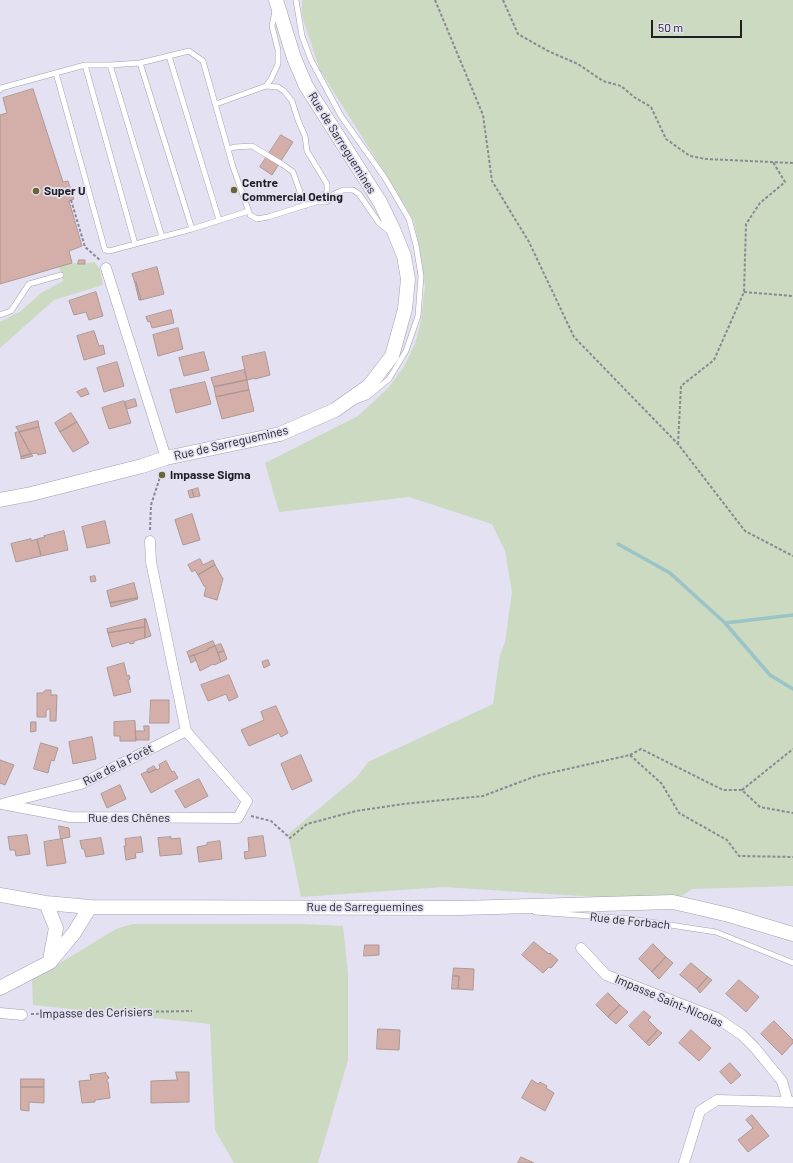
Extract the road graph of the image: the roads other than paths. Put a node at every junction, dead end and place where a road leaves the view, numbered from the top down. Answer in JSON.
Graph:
{"nodes":[{"id":1,"x":296,"y":0,"type":"edge"},
{"id":2,"x":279,"y":1,"type":"edge"},
{"id":3,"x":168,"y":56,"type":"junction"},
{"id":4,"x":140,"y":63,"type":"junction"},
{"id":5,"x":85,"y":65,"type":"junction"},
{"id":6,"x":110,"y":65,"type":"junction"},
{"id":7,"x":56,"y":73,"type":"junction"},
{"id":8,"x":266,"y":86,"type":"junction"},
{"id":9,"x":0,"y":90,"type":"edge"},
{"id":10,"x":216,"y":104,"type":"junction"},
{"id":11,"x":228,"y":149,"type":"junction"},
{"id":12,"x":316,"y":202,"type":"junction"},
{"id":13,"x":306,"y":206,"type":"junction"},
{"id":14,"x":249,"y":211,"type":"junction"},
{"id":15,"x":219,"y":220,"type":"junction"},
{"id":16,"x":192,"y":229,"type":"junction"},
{"id":17,"x":162,"y":237,"type":"junction"},
{"id":18,"x":396,"y":237,"type":"junction"},
{"id":19,"x":135,"y":244,"type":"junction"},
{"id":20,"x":106,"y":268,"type":"road end"},
{"id":21,"x":61,"y":275,"type":"dead end"},
{"id":22,"x":0,"y":315,"type":"edge"},
{"id":23,"x":335,"y":410,"type":"junction"},
{"id":24,"x":166,"y":458,"type":"junction"},
{"id":25,"x":0,"y":500,"type":"edge"},
{"id":26,"x":150,"y":541,"type":"road end"},
{"id":27,"x":186,"y":731,"type":"junction"},
{"id":28,"x":1,"y":804,"type":"edge"},
{"id":29,"x":0,"y":895,"type":"edge"},
{"id":30,"x":46,"y":904,"type":"junction"},
{"id":31,"x":90,"y":907,"type":"junction"},
{"id":32,"x":460,"y":908,"type":"junction"},
{"id":33,"x":729,"y":915,"type":"junction"},
{"id":34,"x":793,"y":923,"type":"edge"},
{"id":35,"x":793,"y":934,"type":"edge"},
{"id":36,"x":581,"y":948,"type":"dead end"},
{"id":37,"x":50,"y":962,"type":"junction"},
{"id":38,"x":793,"y":963,"type":"edge"},
{"id":39,"x":0,"y":988,"type":"edge"},
{"id":40,"x":0,"y":1013,"type":"edge"},
{"id":41,"x":22,"y":1015,"type":"road end"},
{"id":42,"x":791,"y":1102,"type":"edge"},
{"id":43,"x":684,"y":1163,"type":"edge"}],
"edges":[{"from":1,"to":23,"type":"lane"},
{"from":2,"to":8,"type":"lane"},
{"from":2,"to":18,"type":"main road","name":"Rue de Sarreguemines"},
{"from":3,"to":4,"type":"lane"},
{"from":3,"to":10,"type":"lane"},
{"from":3,"to":15,"type":"lane"},
{"from":4,"to":6,"type":"lane"},
{"from":4,"to":16,"type":"lane"},
{"from":5,"to":6,"type":"lane"},
{"from":5,"to":7,"type":"lane"},
{"from":5,"to":19,"type":"lane"},
{"from":6,"to":17,"type":"lane"},
{"from":7,"to":9,"type":"lane"},
{"from":7,"to":19,"type":"lane"},
{"from":8,"to":10,"type":"lane"},
{"from":8,"to":12,"type":"lane"},
{"from":10,"to":11,"type":"lane"},
{"from":11,"to":13,"type":"lane"},
{"from":11,"to":14,"type":"lane"},
{"from":12,"to":13,"type":"lane"},
{"from":12,"to":18,"type":"lane"},
{"from":13,"to":14,"type":"lane"},
{"from":14,"to":15,"type":"lane"},
{"from":15,"to":16,"type":"lane"},
{"from":16,"to":17,"type":"lane"},
{"from":17,"to":19,"type":"lane"},
{"from":18,"to":23,"type":"main road","name":"Rue de Sarreguemines"},
{"from":20,"to":24,"type":"street"},
{"from":21,"to":22,"type":"lane"},
{"from":23,"to":24,"type":"main road","name":"Rue de Sarreguemines"},
{"from":24,"to":25,"type":"main road","name":"Rue de Sarreguemines"},
{"from":26,"to":27,"type":"street"},
{"from":27,"to":28,"type":"street","name":"Rue de la Forêt"},
{"from":27,"to":28,"type":"street","name":"Rue des Chênes"},
{"from":29,"to":30,"type":"main road","name":"Rue de Sarreguemines"},
{"from":30,"to":31,"type":"main road","name":"Rue de Sarreguemines"},
{"from":30,"to":37,"type":"main road"},
{"from":31,"to":32,"type":"main road","name":"Rue de Sarreguemines"},
{"from":31,"to":37,"type":"main road"},
{"from":32,"to":33,"type":"main road","name":"Rue de Sarreguemines"},
{"from":32,"to":38,"type":"lane","name":"Rue de Forbach"},
{"from":33,"to":34,"type":"main road","name":"Rue de Sarreguemines"},
{"from":33,"to":35,"type":"main road","name":"Rue de Sarreguemines"},
{"from":36,"to":42,"type":"street","name":"Impasse Saint-Nicolas"},
{"from":37,"to":39,"type":"main road"},
{"from":40,"to":41,"type":"street","name":"Impasse des Cerisiers"},
{"from":42,"to":43,"type":"street"}]}
